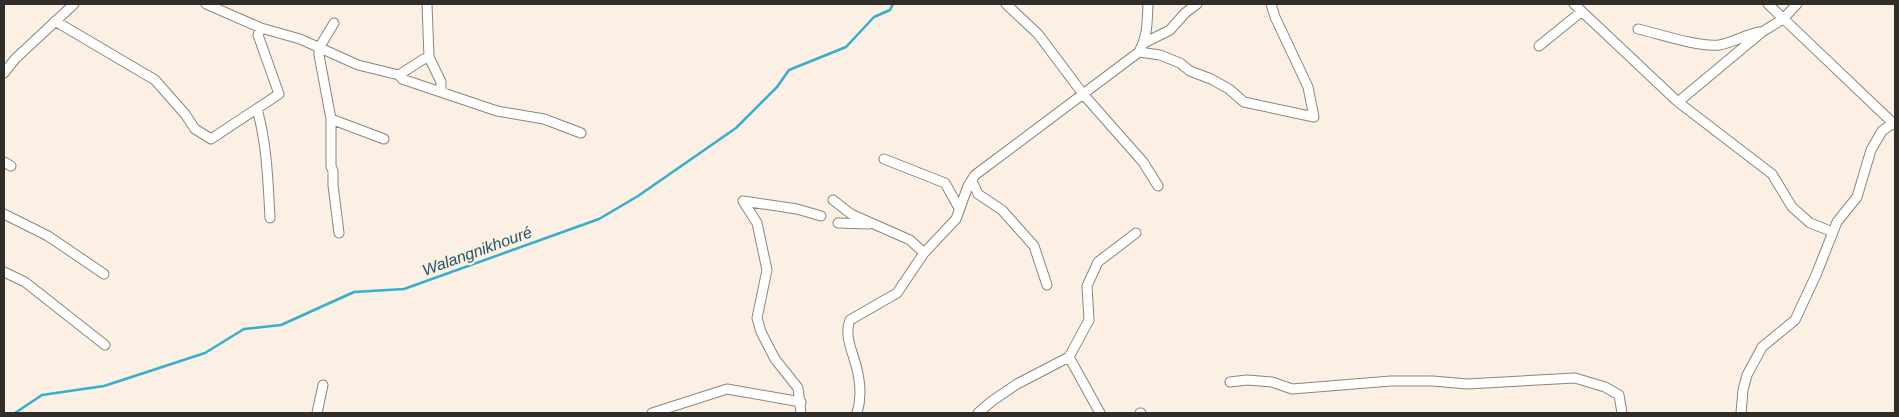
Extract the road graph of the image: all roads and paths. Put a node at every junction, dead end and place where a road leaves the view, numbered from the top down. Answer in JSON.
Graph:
{"nodes":[{"id":1,"x":74,"y":4,"type":"edge"},
{"id":2,"x":206,"y":4,"type":"edge"},
{"id":3,"x":427,"y":4,"type":"edge"},
{"id":4,"x":1006,"y":4,"type":"edge"},
{"id":5,"x":1148,"y":4,"type":"edge"},
{"id":6,"x":1197,"y":4,"type":"edge"},
{"id":7,"x":1271,"y":4,"type":"edge"},
{"id":8,"x":1574,"y":4,"type":"edge"},
{"id":9,"x":1768,"y":4,"type":"edge"},
{"id":10,"x":1797,"y":4,"type":"edge"},
{"id":11,"x":1581,"y":12,"type":"junction"},
{"id":12,"x":1783,"y":19,"type":"junction"},
{"id":13,"x":55,"y":22,"type":"junction"},
{"id":14,"x":334,"y":23,"type":"dead end"},
{"id":15,"x":261,"y":28,"type":"junction"},
{"id":16,"x":1638,"y":29,"type":"dead end"},
{"id":17,"x":1762,"y":32,"type":"junction"},
{"id":18,"x":1144,"y":43,"type":"junction"},
{"id":19,"x":1540,"y":46,"type":"dead end"},
{"id":20,"x":319,"y":48,"type":"junction"},
{"id":21,"x":1139,"y":52,"type":"junction"},
{"id":22,"x":429,"y":57,"type":"junction"},
{"id":23,"x":4,"y":74,"type":"edge"},
{"id":24,"x":399,"y":75,"type":"junction"},
{"id":25,"x":441,"y":91,"type":"junction"},
{"id":26,"x":1083,"y":94,"type":"junction"},
{"id":27,"x":1678,"y":102,"type":"junction"},
{"id":28,"x":257,"y":109,"type":"junction"},
{"id":29,"x":331,"y":119,"type":"junction"},
{"id":30,"x":1893,"y":120,"type":"edge"},
{"id":31,"x":581,"y":133,"type":"dead end"},
{"id":32,"x":384,"y":139,"type":"dead end"},
{"id":33,"x":884,"y":159,"type":"dead end"},
{"id":34,"x":972,"y":181,"type":"junction"},
{"id":35,"x":1158,"y":186,"type":"dead end"},
{"id":36,"x":833,"y":200,"type":"dead end"},
{"id":37,"x":959,"y":208,"type":"junction"},
{"id":38,"x":4,"y":214,"type":"edge"},
{"id":39,"x":821,"y":216,"type":"dead end"},
{"id":40,"x":270,"y":218,"type":"dead end"},
{"id":41,"x":838,"y":223,"type":"dead end"},
{"id":42,"x":874,"y":224,"type":"junction"},
{"id":43,"x":1833,"y":232,"type":"junction"},
{"id":44,"x":339,"y":233,"type":"dead end"},
{"id":45,"x":1136,"y":233,"type":"dead end"},
{"id":46,"x":924,"y":253,"type":"junction"},
{"id":47,"x":4,"y":272,"type":"edge"},
{"id":48,"x":104,"y":274,"type":"dead end"},
{"id":49,"x":1047,"y":286,"type":"dead end"},
{"id":50,"x":105,"y":344,"type":"dead end"},
{"id":51,"x":1069,"y":357,"type":"junction"},
{"id":52,"x":1230,"y":382,"type":"dead end"},
{"id":53,"x":323,"y":385,"type":"dead end"},
{"id":54,"x":801,"y":402,"type":"junction"},
{"id":55,"x":317,"y":413,"type":"edge"},
{"id":56,"x":652,"y":413,"type":"edge"},
{"id":57,"x":801,"y":413,"type":"edge"},
{"id":58,"x":857,"y":413,"type":"edge"},
{"id":59,"x":978,"y":413,"type":"edge"},
{"id":60,"x":1100,"y":413,"type":"edge"},
{"id":61,"x":1622,"y":413,"type":"edge"},
{"id":62,"x":1742,"y":413,"type":"edge"}],
"edges":[{"from":1,"to":13,"type":"street"},
{"from":2,"to":15,"type":"street"},
{"from":3,"to":22,"type":"street"},
{"from":4,"to":26,"type":"street"},
{"from":5,"to":18,"type":"street"},
{"from":6,"to":18,"type":"street"},
{"from":7,"to":21,"type":"street"},
{"from":8,"to":11,"type":"street"},
{"from":9,"to":12,"type":"street"},
{"from":10,"to":12,"type":"street"},
{"from":11,"to":19,"type":"street"},
{"from":11,"to":27,"type":"street"},
{"from":12,"to":17,"type":"street"},
{"from":12,"to":30,"type":"street"},
{"from":13,"to":23,"type":"street"},
{"from":13,"to":28,"type":"street"},
{"from":14,"to":20,"type":"street"},
{"from":15,"to":20,"type":"street"},
{"from":15,"to":28,"type":"street"},
{"from":16,"to":17,"type":"street"},
{"from":17,"to":27,"type":"street"},
{"from":18,"to":21,"type":"street"},
{"from":20,"to":24,"type":"street"},
{"from":20,"to":29,"type":"street"},
{"from":21,"to":26,"type":"street"},
{"from":22,"to":24,"type":"street"},
{"from":22,"to":25,"type":"street"},
{"from":24,"to":25,"type":"street"},
{"from":25,"to":31,"type":"street"},
{"from":26,"to":34,"type":"street"},
{"from":26,"to":35,"type":"street"},
{"from":27,"to":43,"type":"street"},
{"from":28,"to":40,"type":"street"},
{"from":29,"to":32,"type":"street"},
{"from":29,"to":44,"type":"street"},
{"from":30,"to":43,"type":"street"},
{"from":33,"to":37,"type":"street"},
{"from":34,"to":37,"type":"street"},
{"from":34,"to":49,"type":"street"},
{"from":36,"to":42,"type":"street"},
{"from":37,"to":46,"type":"street"},
{"from":38,"to":48,"type":"street"},
{"from":39,"to":54,"type":"street"},
{"from":41,"to":42,"type":"street"},
{"from":42,"to":46,"type":"street"},
{"from":43,"to":62,"type":"street"},
{"from":45,"to":51,"type":"street"},
{"from":46,"to":58,"type":"street"},
{"from":47,"to":50,"type":"street"},
{"from":51,"to":59,"type":"street"},
{"from":51,"to":60,"type":"street"},
{"from":52,"to":61,"type":"street"},
{"from":53,"to":55,"type":"street"},
{"from":54,"to":56,"type":"street"},
{"from":54,"to":57,"type":"street"}]}
